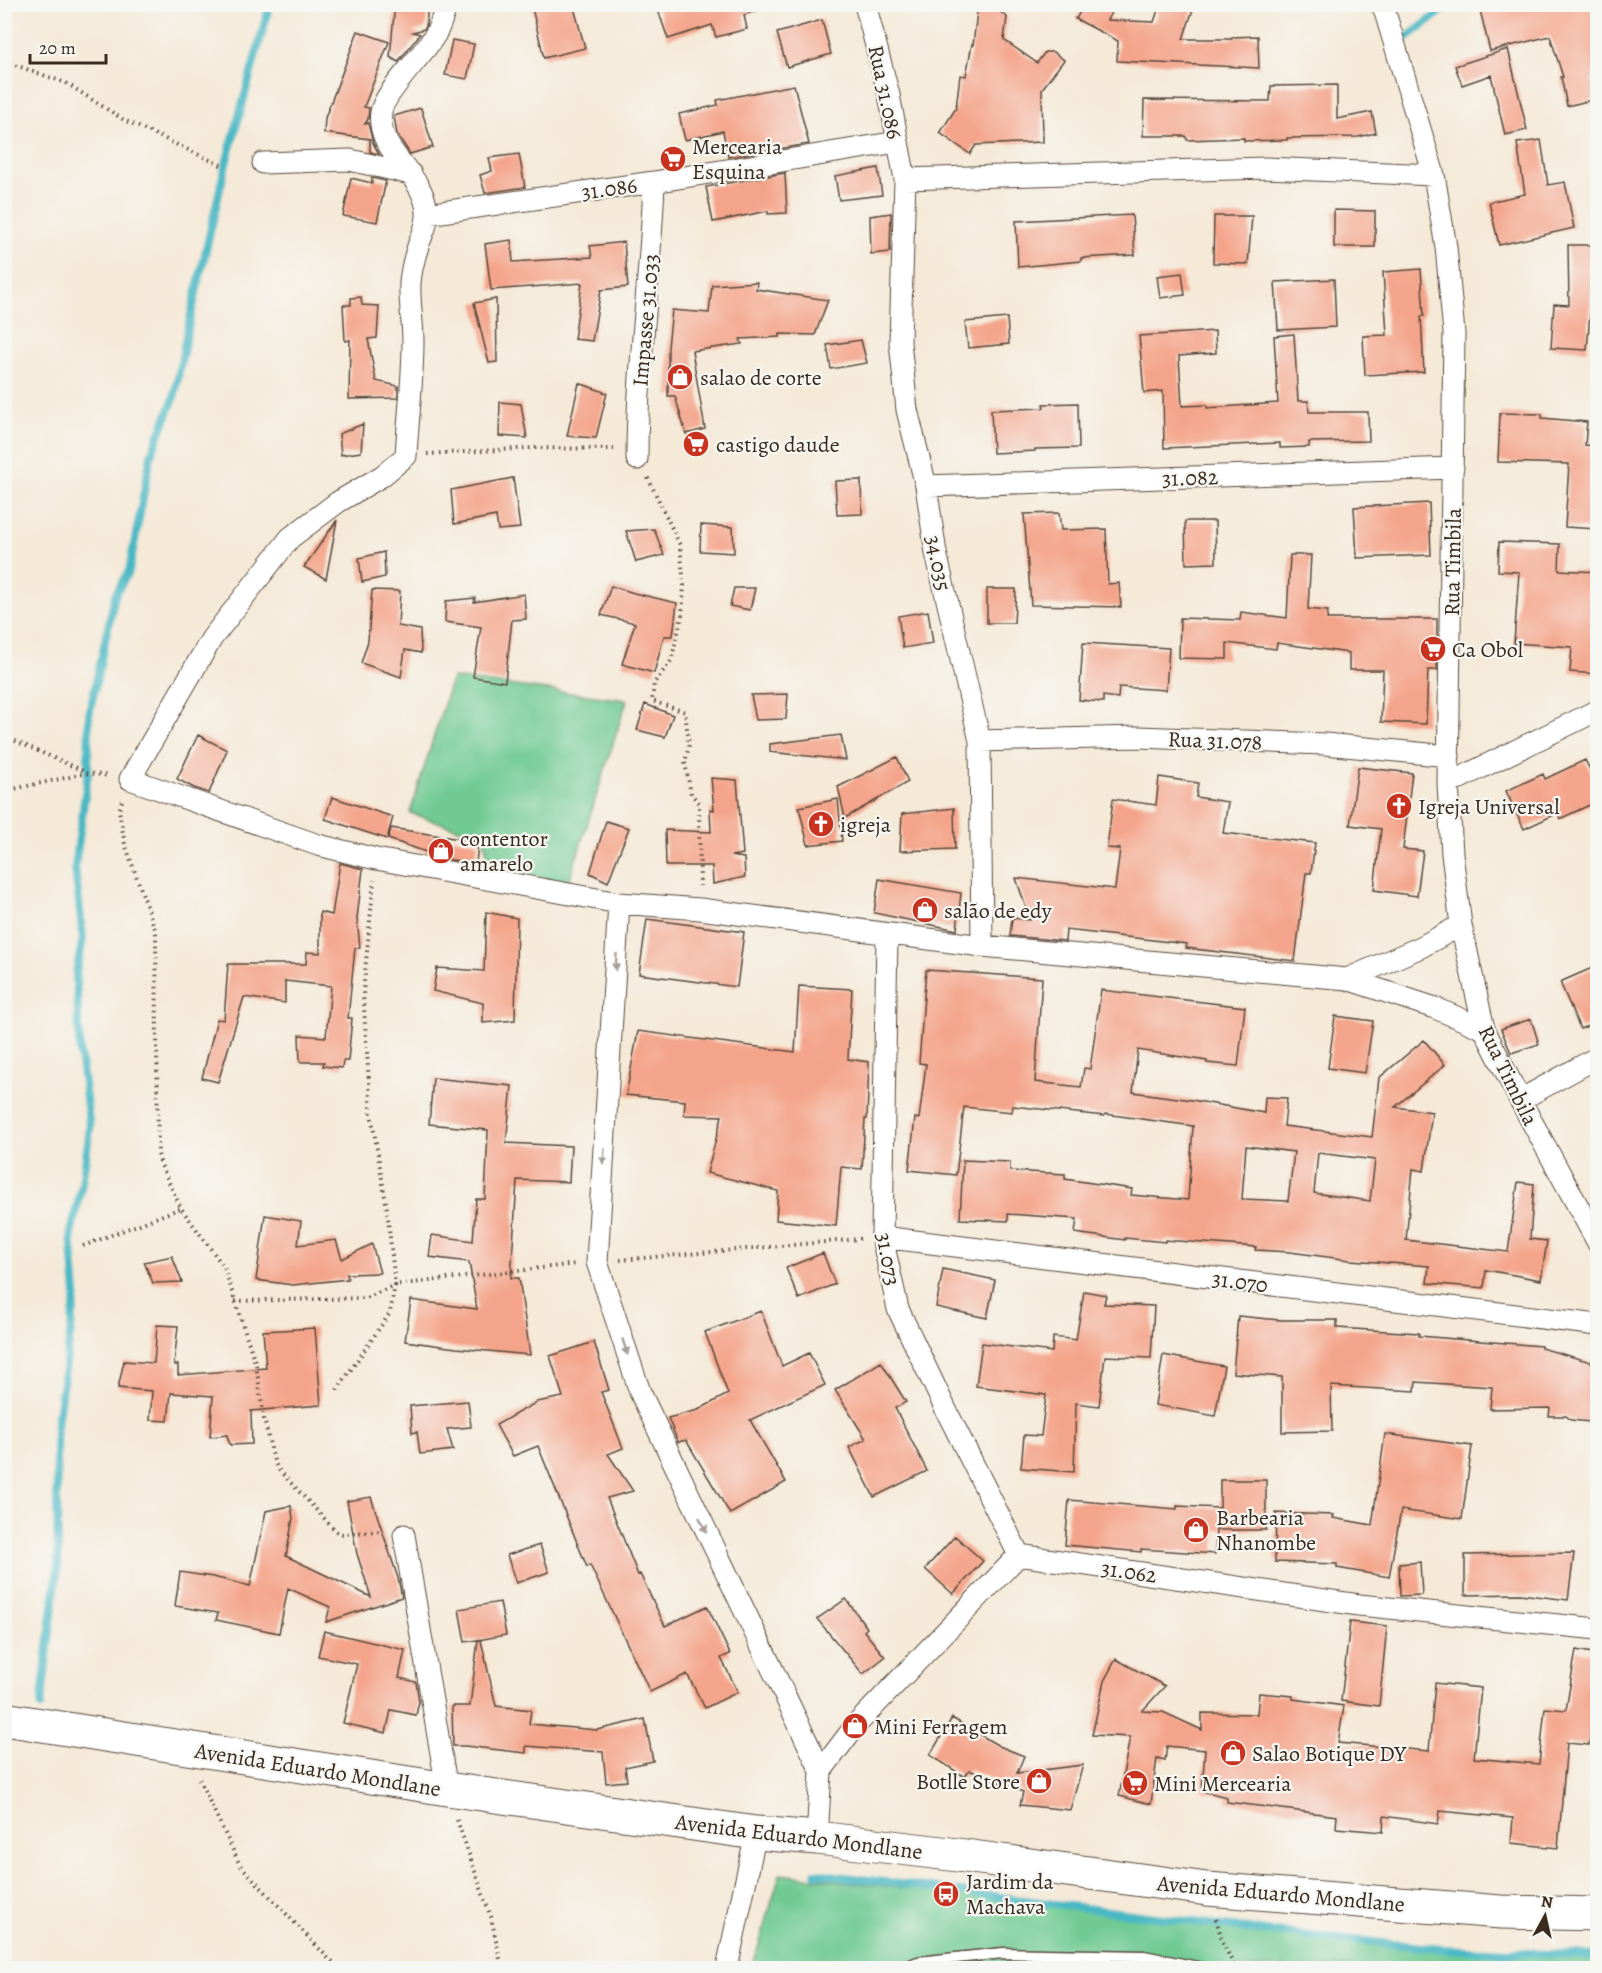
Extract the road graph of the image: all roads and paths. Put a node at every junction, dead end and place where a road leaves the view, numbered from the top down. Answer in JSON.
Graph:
{"nodes":[{"id":1,"x":447,"y":4,"type":"edge"},
{"id":2,"x":866,"y":4,"type":"edge"},
{"id":3,"x":1386,"y":6,"type":"edge"},
{"id":4,"x":4,"y":61,"type":"edge"},
{"id":5,"x":897,"y":142,"type":"junction"},
{"id":6,"x":263,"y":163,"type":"dead end"},
{"id":7,"x":225,"y":166,"type":"dead end"},
{"id":8,"x":412,"y":174,"type":"junction"},
{"id":9,"x":1434,"y":175,"type":"junction"},
{"id":10,"x":905,"y":179,"type":"junction"},
{"id":11,"x":654,"y":182,"type":"junction"},
{"id":12,"x":427,"y":214,"type":"junction"},
{"id":13,"x":406,"y":456,"type":"junction"},
{"id":14,"x":637,"y":459,"type":"junction"},
{"id":15,"x":1454,"y":468,"type":"junction"},
{"id":16,"x":926,"y":486,"type":"junction"},
{"id":17,"x":1598,"y":710,"type":"edge"},
{"id":18,"x":4,"y":736,"type":"edge"},
{"id":19,"x":980,"y":741,"type":"junction"},
{"id":20,"x":1449,"y":756,"type":"junction"},
{"id":21,"x":88,"y":773,"type":"junction"},
{"id":22,"x":130,"y":779,"type":"junction"},
{"id":23,"x":1448,"y":784,"type":"junction"},
{"id":24,"x":4,"y":791,"type":"edge"},
{"id":25,"x":376,"y":859,"type":"junction"},
{"id":26,"x":619,"y":903,"type":"junction"},
{"id":27,"x":700,"y":909,"type":"junction"},
{"id":28,"x":1461,"y":926,"type":"junction"},
{"id":29,"x":887,"y":935,"type":"junction"},
{"id":30,"x":982,"y":946,"type":"junction"},
{"id":31,"x":1347,"y":979,"type":"junction"},
{"id":32,"x":1484,"y":1029,"type":"junction"},
{"id":33,"x":1598,"y":1057,"type":"edge"},
{"id":34,"x":1520,"y":1100,"type":"junction"},
{"id":35,"x":181,"y":1208,"type":"junction"},
{"id":36,"x":882,"y":1237,"type":"junction"},
{"id":37,"x":1598,"y":1243,"type":"edge"},
{"id":38,"x":83,"y":1246,"type":"dead end"},
{"id":39,"x":597,"y":1262,"type":"junction"},
{"id":40,"x":395,"y":1285,"type":"junction"},
{"id":41,"x":235,"y":1301,"type":"junction"},
{"id":42,"x":1598,"y":1325,"type":"edge"},
{"id":43,"x":337,"y":1390,"type":"dead end"},
{"id":44,"x":404,"y":1535,"type":"joint"},
{"id":45,"x":1019,"y":1555,"type":"junction"},
{"id":46,"x":1598,"y":1629,"type":"edge"},
{"id":47,"x":4,"y":1719,"type":"edge"},
{"id":48,"x":185,"y":1749,"type":"junction"},
{"id":49,"x":821,"y":1771,"type":"junction"},
{"id":50,"x":447,"y":1789,"type":"junction"},
{"id":51,"x":756,"y":1833,"type":"junction"},
{"id":52,"x":817,"y":1838,"type":"junction"},
{"id":53,"x":1598,"y":1914,"type":"edge"},
{"id":54,"x":1223,"y":1943,"type":"dead end"},
{"id":55,"x":341,"y":1968,"type":"edge"},
{"id":56,"x":502,"y":1968,"type":"edge"},
{"id":57,"x":727,"y":1968,"type":"edge"},
{"id":58,"x":903,"y":1968,"type":"edge"},
{"id":59,"x":1202,"y":1968,"type":"edge"},
{"id":60,"x":1235,"y":1968,"type":"edge"}],
"edges":[{"from":1,"to":8,"type":"street"},
{"from":2,"to":5,"type":"street","name":"Rua 31.086"},
{"from":3,"to":9,"type":"street","name":"Rua Timbila"},
{"from":4,"to":7,"type":"path"},
{"from":5,"to":10,"type":"street","name":"Rua 31.086"},
{"from":5,"to":11,"type":"street","name":"31.086"},
{"from":6,"to":8,"type":"street"},
{"from":8,"to":12,"type":"street"},
{"from":9,"to":10,"type":"street"},
{"from":9,"to":15,"type":"street","name":"Rua Timbila"},
{"from":10,"to":16,"type":"street","name":"34.035"},
{"from":11,"to":12,"type":"street","name":"31.086"},
{"from":11,"to":14,"type":"street","name":"Impasse 31.033"},
{"from":12,"to":13,"type":"street"},
{"from":13,"to":14,"type":"path"},
{"from":13,"to":22,"type":"street"},
{"from":14,"to":27,"type":"path"},
{"from":15,"to":16,"type":"street","name":"31.082"},
{"from":15,"to":20,"type":"street","name":"Rua Timbila"},
{"from":16,"to":19,"type":"street","name":"34.035"},
{"from":17,"to":23,"type":"street"},
{"from":18,"to":21,"type":"path"},
{"from":19,"to":20,"type":"street","name":"Rua 31.078"},
{"from":19,"to":30,"type":"street","name":"34.035"},
{"from":20,"to":23,"type":"street","name":"Rua Timbila"},
{"from":21,"to":22,"type":"path"},
{"from":21,"to":24,"type":"path"},
{"from":22,"to":25,"type":"street"},
{"from":22,"to":35,"type":"path"},
{"from":23,"to":28,"type":"street","name":"Rua Timbila"},
{"from":25,"to":26,"type":"street"},
{"from":25,"to":40,"type":"path"},
{"from":26,"to":27,"type":"street"},
{"from":26,"to":39,"type":"street","one_way":true},
{"from":27,"to":29,"type":"street"},
{"from":28,"to":31,"type":"street"},
{"from":28,"to":32,"type":"street","name":"Rua Timbila"},
{"from":29,"to":30,"type":"street"},
{"from":29,"to":36,"type":"street","name":"31.073"},
{"from":30,"to":31,"type":"street"},
{"from":31,"to":32,"type":"street"},
{"from":32,"to":34,"type":"street","name":"Rua Timbila"},
{"from":33,"to":34,"type":"street"},
{"from":34,"to":37,"type":"street","name":"Rua Timbila"},
{"from":35,"to":38,"type":"path"},
{"from":35,"to":41,"type":"path"},
{"from":36,"to":39,"type":"path"},
{"from":36,"to":42,"type":"street","name":"31.070"},
{"from":36,"to":45,"type":"street","name":"31.073"},
{"from":39,"to":40,"type":"path"},
{"from":39,"to":49,"type":"street","one_way":true},
{"from":40,"to":41,"type":"path"},
{"from":40,"to":43,"type":"path"},
{"from":41,"to":44,"type":"path"},
{"from":44,"to":50,"type":"street"},
{"from":45,"to":46,"type":"street","name":"31.062"},
{"from":45,"to":49,"type":"street"},
{"from":47,"to":48,"type":"main road","name":"Avenida Eduardo Mondlane"},
{"from":48,"to":50,"type":"main road","name":"Avenida Eduardo Mondlane"},
{"from":48,"to":55,"type":"path"},
{"from":49,"to":52,"type":"street"},
{"from":50,"to":51,"type":"main road","name":"Avenida Eduardo Mondlane"},
{"from":50,"to":56,"type":"path"},
{"from":51,"to":52,"type":"main road","name":"Avenida Eduardo Mondlane"},
{"from":51,"to":57,"type":"street"},
{"from":52,"to":53,"type":"main road","name":"Avenida Eduardo Mondlane"},
{"from":54,"to":60,"type":"path"},
{"from":58,"to":59,"type":"lane"}]}
